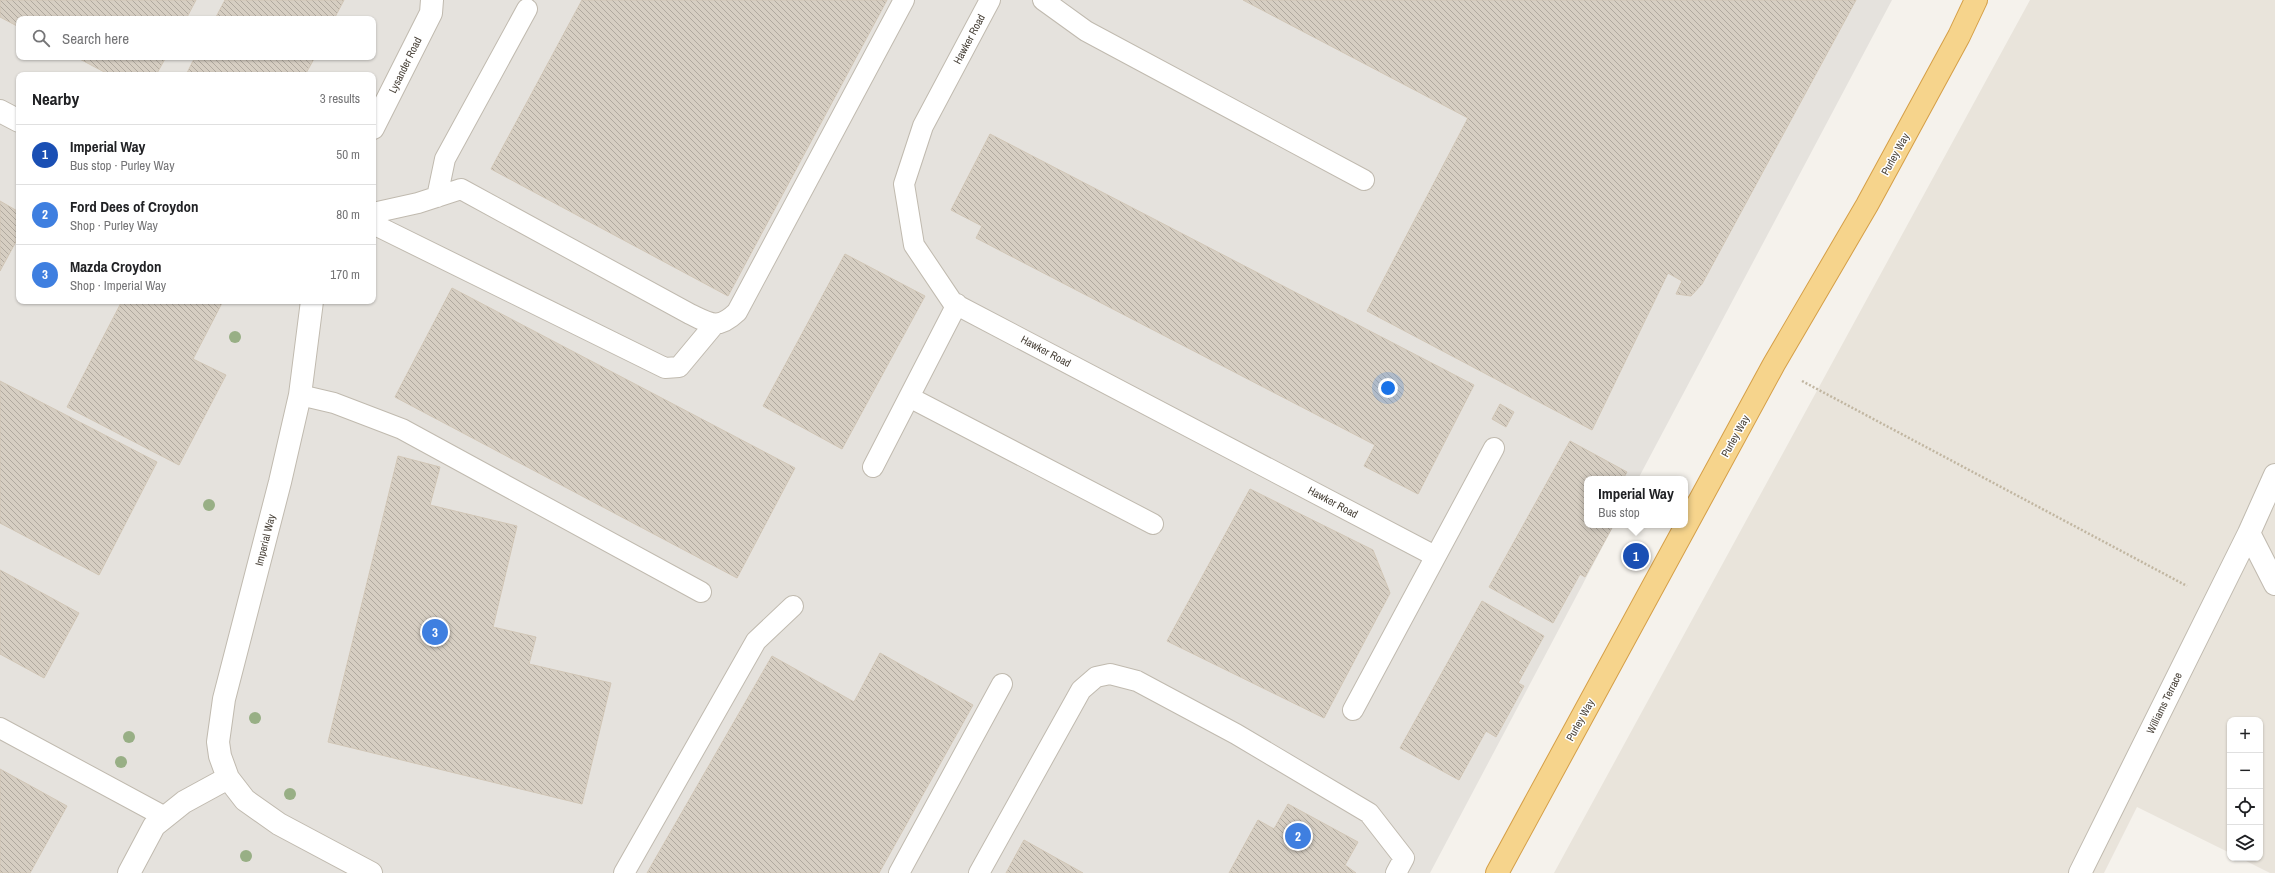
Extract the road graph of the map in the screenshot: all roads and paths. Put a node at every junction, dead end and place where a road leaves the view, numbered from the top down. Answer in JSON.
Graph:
{"nodes":[{"id":1,"x":432,"y":0,"type":"edge"},
{"id":2,"x":904,"y":0,"type":"edge"},
{"id":3,"x":990,"y":0,"type":"edge"},
{"id":4,"x":1043,"y":0,"type":"edge"},
{"id":5,"x":1976,"y":0,"type":"edge"},
{"id":6,"x":527,"y":9,"type":"dead end"},
{"id":7,"x":0,"y":111,"type":"edge"},
{"id":8,"x":16,"y":119,"type":"edge"},
{"id":9,"x":376,"y":122,"type":"edge"},
{"id":10,"x":1364,"y":180,"type":"dead end"},
{"id":11,"x":437,"y":197,"type":"junction"},
{"id":12,"x":376,"y":212,"type":"edge"},
{"id":13,"x":376,"y":225,"type":"edge"},
{"id":14,"x":312,"y":304,"type":"edge"},
{"id":15,"x":957,"y":304,"type":"junction"},
{"id":16,"x":714,"y":325,"type":"junction"},
{"id":17,"x":1774,"y":364,"type":"junction"},
{"id":18,"x":300,"y":395,"type":"junction"},
{"id":19,"x":909,"y":397,"type":"junction"},
{"id":20,"x":1494,"y":448,"type":"dead end"},
{"id":21,"x":873,"y":467,"type":"dead end"},
{"id":22,"x":2275,"y":474,"type":"edge"},
{"id":23,"x":1688,"y":523,"type":"edge"},
{"id":24,"x":1153,"y":524,"type":"dead end"},
{"id":25,"x":1685,"y":528,"type":"edge"},
{"id":26,"x":2249,"y":533,"type":"junction"},
{"id":27,"x":1435,"y":556,"type":"junction"},
{"id":28,"x":2275,"y":584,"type":"edge"},
{"id":29,"x":701,"y":592,"type":"dead end"},
{"id":30,"x":2215,"y":601,"type":"junction"},
{"id":31,"x":793,"y":606,"type":"dead end"},
{"id":32,"x":1002,"y":684,"type":"dead end"},
{"id":33,"x":1353,"y":710,"type":"dead end"},
{"id":34,"x":0,"y":728,"type":"edge"},
{"id":35,"x":228,"y":778,"type":"junction"},
{"id":36,"x":165,"y":817,"type":"junction"},
{"id":37,"x":129,"y":873,"type":"edge"},
{"id":38,"x":371,"y":873,"type":"edge"},
{"id":39,"x":624,"y":873,"type":"edge"},
{"id":40,"x":899,"y":873,"type":"edge"},
{"id":41,"x":979,"y":873,"type":"edge"},
{"id":42,"x":1396,"y":873,"type":"edge"},
{"id":43,"x":1498,"y":873,"type":"edge"},
{"id":44,"x":2080,"y":873,"type":"edge"}],
"edges":[{"from":1,"to":9,"type":"street","name":"Lysander Road"},
{"from":2,"to":16,"type":"lane"},
{"from":3,"to":15,"type":"lane","name":"Hawker Road"},
{"from":4,"to":10,"type":"lane"},
{"from":5,"to":17,"type":"highway","name":"Purley Way"},
{"from":6,"to":11,"type":"lane"},
{"from":7,"to":8,"type":"street"},
{"from":11,"to":12,"type":"lane"},
{"from":11,"to":16,"type":"lane"},
{"from":13,"to":16,"type":"lane"},
{"from":14,"to":18,"type":"street","name":"Imperial Way"},
{"from":15,"to":19,"type":"lane"},
{"from":15,"to":27,"type":"lane","name":"Hawker Road"},
{"from":17,"to":23,"type":"highway","name":"Purley Way"},
{"from":17,"to":30,"type":"path"},
{"from":18,"to":29,"type":"lane"},
{"from":18,"to":35,"type":"street","name":"Imperial Way"},
{"from":19,"to":21,"type":"lane"},
{"from":19,"to":24,"type":"lane"},
{"from":20,"to":27,"type":"lane"},
{"from":22,"to":26,"type":"street","name":"Williams Terrace"},
{"from":25,"to":43,"type":"highway","name":"Purley Way"},
{"from":26,"to":28,"type":"street"},
{"from":26,"to":30,"type":"street","name":"Williams Terrace"},
{"from":27,"to":33,"type":"lane"},
{"from":30,"to":44,"type":"street","name":"Williams Terrace"},
{"from":31,"to":39,"type":"lane"},
{"from":32,"to":40,"type":"lane"},
{"from":34,"to":36,"type":"lane"},
{"from":35,"to":36,"type":"street"},
{"from":35,"to":38,"type":"street","name":"Imperial Way"},
{"from":36,"to":37,"type":"street"},
{"from":41,"to":42,"type":"lane"}]}
